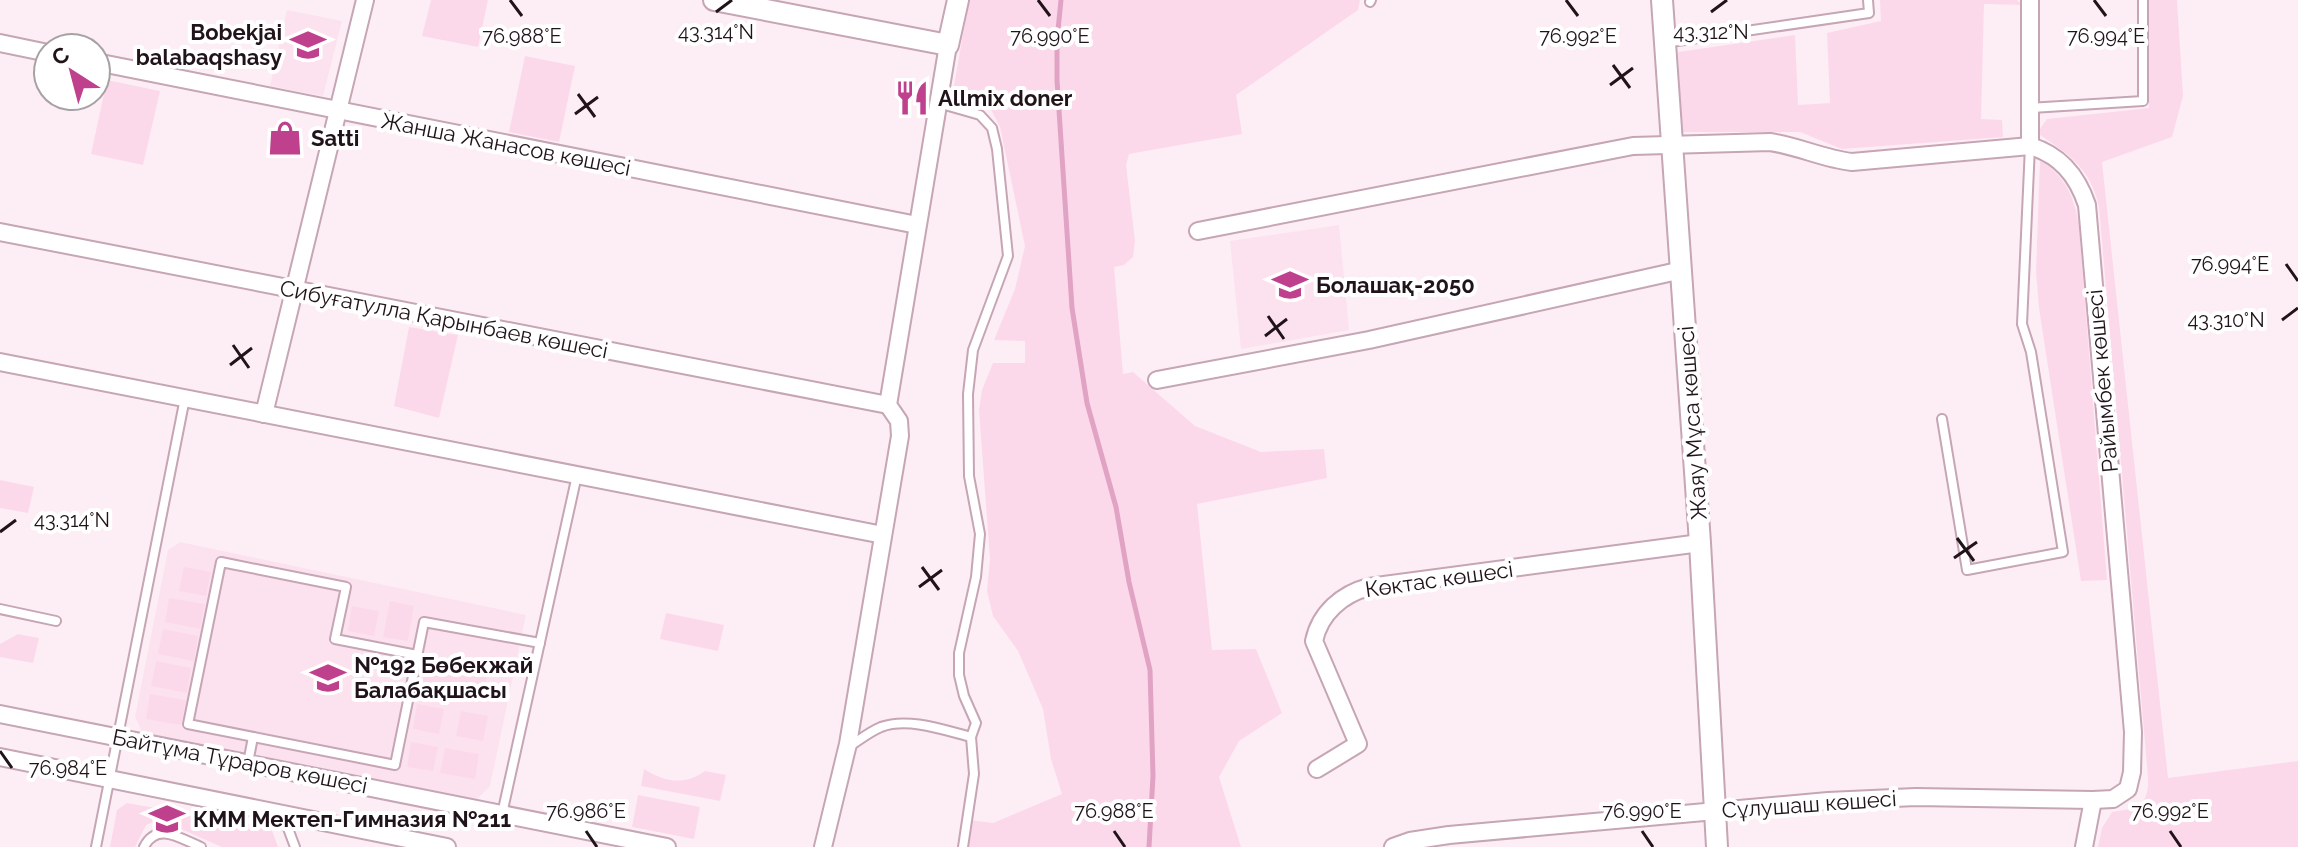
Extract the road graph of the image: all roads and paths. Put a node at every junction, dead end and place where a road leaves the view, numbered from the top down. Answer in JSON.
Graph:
{"nodes":[{"id":1,"x":365,"y":0,"type":"edge"},
{"id":2,"x":714,"y":0,"type":"edge"},
{"id":3,"x":958,"y":0,"type":"edge"},
{"id":4,"x":1662,"y":0,"type":"edge"},
{"id":5,"x":1868,"y":0,"type":"edge"},
{"id":6,"x":2030,"y":0,"type":"edge"},
{"id":7,"x":2143,"y":0,"type":"edge"},
{"id":8,"x":0,"y":43,"type":"edge"},
{"id":9,"x":1664,"y":44,"type":"junction"},
{"id":10,"x":948,"y":45,"type":"junction"},
{"id":11,"x":32,"y":50,"type":"edge"},
{"id":12,"x":112,"y":65,"type":"edge"},
{"id":13,"x":938,"y":103,"type":"junction"},
{"id":14,"x":2030,"y":108,"type":"junction"},
{"id":15,"x":338,"y":111,"type":"junction"},
{"id":16,"x":1671,"y":143,"type":"junction"},
{"id":17,"x":2030,"y":146,"type":"junction"},
{"id":18,"x":917,"y":225,"type":"junction"},
{"id":19,"x":1198,"y":231,"type":"dead end"},
{"id":20,"x":0,"y":232,"type":"edge"},
{"id":21,"x":1682,"y":270,"type":"junction"},
{"id":22,"x":294,"y":290,"type":"junction"},
{"id":23,"x":0,"y":362,"type":"edge"},
{"id":24,"x":1157,"y":380,"type":"dead end"},
{"id":25,"x":185,"y":398,"type":"junction"},
{"id":26,"x":888,"y":405,"type":"junction"},
{"id":27,"x":264,"y":414,"type":"junction"},
{"id":28,"x":1942,"y":419,"type":"dead end"},
{"id":29,"x":577,"y":475,"type":"junction"},
{"id":30,"x":883,"y":535,"type":"junction"},
{"id":31,"x":1700,"y":543,"type":"junction"},
{"id":32,"x":0,"y":609,"type":"edge"},
{"id":33,"x":56,"y":621,"type":"dead end"},
{"id":34,"x":540,"y":643,"type":"junction"},
{"id":35,"x":417,"y":655,"type":"junction"},
{"id":36,"x":0,"y":714,"type":"edge"},
{"id":37,"x":118,"y":737,"type":"junction"},
{"id":38,"x":253,"y":737,"type":"junction"},
{"id":39,"x":971,"y":737,"type":"junction"},
{"id":40,"x":847,"y":748,"type":"junction"},
{"id":41,"x":0,"y":757,"type":"edge"},
{"id":42,"x":248,"y":763,"type":"junction"},
{"id":43,"x":1317,"y":769,"type":"dead end"},
{"id":44,"x":109,"y":779,"type":"junction"},
{"id":45,"x":2128,"y":789,"type":"joint"},
{"id":46,"x":2093,"y":800,"type":"junction"},
{"id":47,"x":1715,"y":810,"type":"junction"},
{"id":48,"x":283,"y":814,"type":"junction"},
{"id":49,"x":502,"y":814,"type":"junction"},
{"id":50,"x":96,"y":847,"type":"edge"},
{"id":51,"x":144,"y":847,"type":"edge"},
{"id":52,"x":201,"y":847,"type":"edge"},
{"id":53,"x":295,"y":847,"type":"edge"},
{"id":54,"x":447,"y":847,"type":"edge"},
{"id":55,"x":667,"y":847,"type":"edge"},
{"id":56,"x":823,"y":847,"type":"edge"},
{"id":57,"x":963,"y":847,"type":"edge"},
{"id":58,"x":1393,"y":847,"type":"edge"},
{"id":59,"x":1717,"y":847,"type":"edge"},
{"id":60,"x":2084,"y":847,"type":"edge"}],
"edges":[{"from":1,"to":15,"type":"street"},
{"from":2,"to":10,"type":"street"},
{"from":3,"to":10,"type":"street"},
{"from":4,"to":9,"type":"street","name":"Жаяу Мұса көшесі"},
{"from":5,"to":9,"type":"lane"},
{"from":6,"to":14,"type":"street"},
{"from":7,"to":14,"type":"lane"},
{"from":8,"to":11,"type":"street"},
{"from":9,"to":16,"type":"street","name":"Жаяу Мұса көшесі"},
{"from":10,"to":13,"type":"street"},
{"from":12,"to":15,"type":"street","name":"Жанша Жанасов көшесі"},
{"from":13,"to":18,"type":"street"},
{"from":13,"to":39,"type":"lane"},
{"from":14,"to":17,"type":"street"},
{"from":15,"to":18,"type":"street","name":"Жанша Жанасов көшесі"},
{"from":15,"to":22,"type":"street"},
{"from":16,"to":17,"type":"street"},
{"from":16,"to":19,"type":"street"},
{"from":16,"to":21,"type":"street","name":"Жаяу Мұса көшесі"},
{"from":17,"to":28,"type":"lane"},
{"from":17,"to":45,"type":"street","name":"Райымбек көшесі"},
{"from":18,"to":26,"type":"street"},
{"from":20,"to":22,"type":"street","name":"Сибуғатулла Қарынбаев көшесі"},
{"from":21,"to":24,"type":"street"},
{"from":21,"to":31,"type":"street","name":"Жаяу Мұса көшесі"},
{"from":22,"to":26,"type":"street","name":"Сибуғатулла Қарынбаев көшесі"},
{"from":22,"to":27,"type":"street"},
{"from":23,"to":25,"type":"street"},
{"from":25,"to":27,"type":"street"},
{"from":25,"to":37,"type":"lane"},
{"from":26,"to":30,"type":"street"},
{"from":27,"to":29,"type":"street"},
{"from":29,"to":30,"type":"street"},
{"from":29,"to":34,"type":"lane"},
{"from":30,"to":40,"type":"street"},
{"from":31,"to":43,"type":"street","name":"Көктас көшесі"},
{"from":31,"to":47,"type":"street","name":"Жаяу Мұса көшесі"},
{"from":32,"to":33,"type":"lane"},
{"from":34,"to":35,"type":"lane"},
{"from":34,"to":49,"type":"lane"},
{"from":35,"to":38,"type":"lane"},
{"from":35,"to":38,"type":"lane"},
{"from":36,"to":37,"type":"street","name":"Байтұма Тұраров көшесі"},
{"from":37,"to":42,"type":"street","name":"Байтұма Тұраров көшесі"},
{"from":37,"to":44,"type":"lane"},
{"from":38,"to":42,"type":"lane"},
{"from":39,"to":40,"type":"lane"},
{"from":39,"to":57,"type":"lane"},
{"from":40,"to":56,"type":"street"},
{"from":41,"to":44,"type":"street","name":"Байтұма Тұраров көшесі"},
{"from":42,"to":49,"type":"street","name":"Байтұма Тұраров көшесі"},
{"from":44,"to":48,"type":"street","name":"Байтұма Тұраров көшесі"},
{"from":44,"to":50,"type":"lane"},
{"from":45,"to":46,"type":"street","name":"Сұлушаш көшесі"},
{"from":46,"to":47,"type":"street","name":"Сұлушаш көшесі"},
{"from":46,"to":60,"type":"street"},
{"from":47,"to":58,"type":"street","name":"Сұлушаш көшесі"},
{"from":47,"to":59,"type":"street","name":"Жаяу Мұса көшесі"},
{"from":48,"to":53,"type":"lane"},
{"from":48,"to":54,"type":"street","name":"Байтұма Тұраров көшесі"},
{"from":49,"to":55,"type":"street","name":"Байтұма Тұраров көшесі"},
{"from":51,"to":52,"type":"lane"}]}
